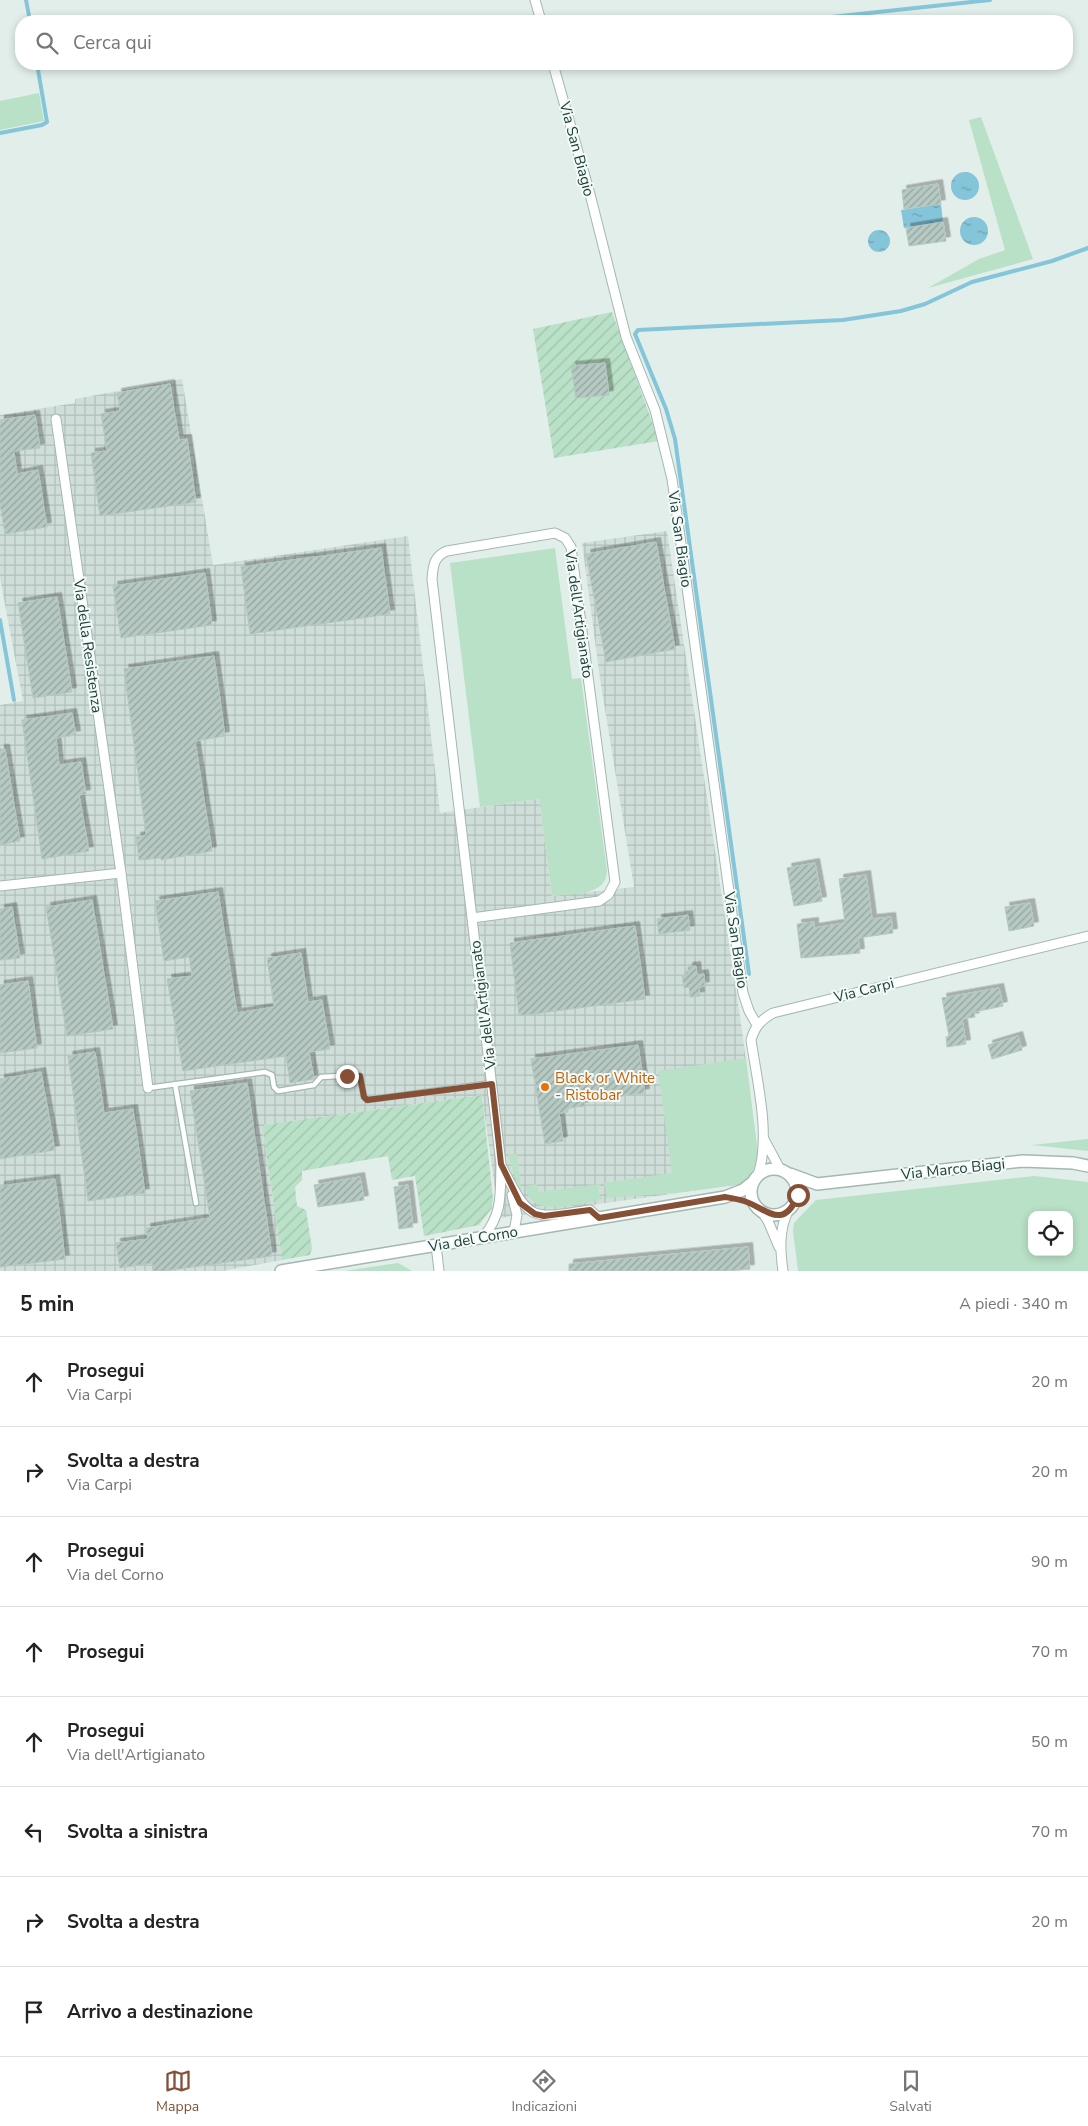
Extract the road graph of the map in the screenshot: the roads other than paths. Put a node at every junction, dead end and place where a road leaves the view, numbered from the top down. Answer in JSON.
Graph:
{"nodes":[{"id":1,"x":535,"y":0,"type":"edge"},
{"id":2,"x":539,"y":15,"type":"edge"},
{"id":3,"x":555,"y":70,"type":"edge"},
{"id":4,"x":56,"y":419,"type":"dead end"},
{"id":5,"x":121,"y":873,"type":"junction"},
{"id":6,"x":0,"y":886,"type":"edge"},
{"id":7,"x":472,"y":918,"type":"junction"},
{"id":8,"x":1088,"y":936,"type":"edge"},
{"id":9,"x":757,"y":1025,"type":"junction"},
{"id":10,"x":175,"y":1084,"type":"junction"},
{"id":11,"x":492,"y":1084,"type":"junction"},
{"id":12,"x":148,"y":1088,"type":"joint"},
{"id":13,"x":764,"y":1138,"type":"junction"},
{"id":14,"x":501,"y":1164,"type":"junction"},
{"id":15,"x":1088,"y":1166,"type":"edge"},
{"id":16,"x":785,"y":1172,"type":"junction"},
{"id":17,"x":755,"y":1179,"type":"junction"},
{"id":18,"x":818,"y":1184,"type":"junction"},
{"id":19,"x":798,"y":1195,"type":"junction"},
{"id":20,"x":725,"y":1197,"type":"junction"},
{"id":21,"x":196,"y":1203,"type":"dead end"},
{"id":22,"x":759,"y":1209,"type":"junction"},
{"id":23,"x":788,"y":1211,"type":"junction"},
{"id":24,"x":599,"y":1218,"type":"junction"},
{"id":25,"x":514,"y":1232,"type":"junction"},
{"id":26,"x":484,"y":1236,"type":"junction"},
{"id":27,"x":436,"y":1245,"type":"junction"},
{"id":28,"x":780,"y":1249,"type":"junction"},
{"id":29,"x":281,"y":1271,"type":"edge"},
{"id":30,"x":439,"y":1271,"type":"edge"},
{"id":31,"x":783,"y":1271,"type":"edge"}],
"edges":[{"from":1,"to":2,"type":"street"},
{"from":3,"to":9,"type":"street","name":"Via San Biagio"},
{"from":4,"to":5,"type":"street","name":"Via della Resistenza"},
{"from":5,"to":6,"type":"street"},
{"from":5,"to":12,"type":"street","name":"Via della Resistenza"},
{"from":7,"to":7,"type":"street","name":"Via dell'Artigianato"},
{"from":7,"to":11,"type":"street","name":"Via dell'Artigianato"},
{"from":8,"to":9,"type":"street","name":"Via Carpi"},
{"from":9,"to":13,"type":"street"},
{"from":10,"to":11,"type":"lane"},
{"from":10,"to":12,"type":"lane"},
{"from":10,"to":21,"type":"lane"},
{"from":11,"to":14,"type":"street","name":"Via dell'Artigianato"},
{"from":13,"to":16,"type":"street"},
{"from":13,"to":17,"type":"street"},
{"from":14,"to":24,"type":"street"},
{"from":14,"to":25,"type":"street"},
{"from":14,"to":26,"type":"street","name":"Via dell'Artigianato"},
{"from":15,"to":18,"type":"street","name":"Via Marco Biagi"},
{"from":16,"to":17,"type":"street"},
{"from":16,"to":18,"type":"street","name":"Via Marco Biagi"},
{"from":16,"to":19,"type":"street"},
{"from":17,"to":20,"type":"street","name":"Via del Corno"},
{"from":17,"to":22,"type":"street"},
{"from":18,"to":19,"type":"street","name":"Via Marco Biagi"},
{"from":19,"to":23,"type":"street"},
{"from":20,"to":22,"type":"street","name":"Via del Corno"},
{"from":20,"to":24,"type":"street","name":"Via del Corno"},
{"from":22,"to":23,"type":"street"},
{"from":22,"to":28,"type":"street"},
{"from":23,"to":28,"type":"street"},
{"from":24,"to":25,"type":"street","name":"Via del Corno"},
{"from":25,"to":26,"type":"street","name":"Via del Corno"},
{"from":26,"to":27,"type":"street","name":"Via del Corno"},
{"from":27,"to":29,"type":"street","name":"Via del Corno"},
{"from":27,"to":30,"type":"street"},
{"from":28,"to":31,"type":"street"}]}
